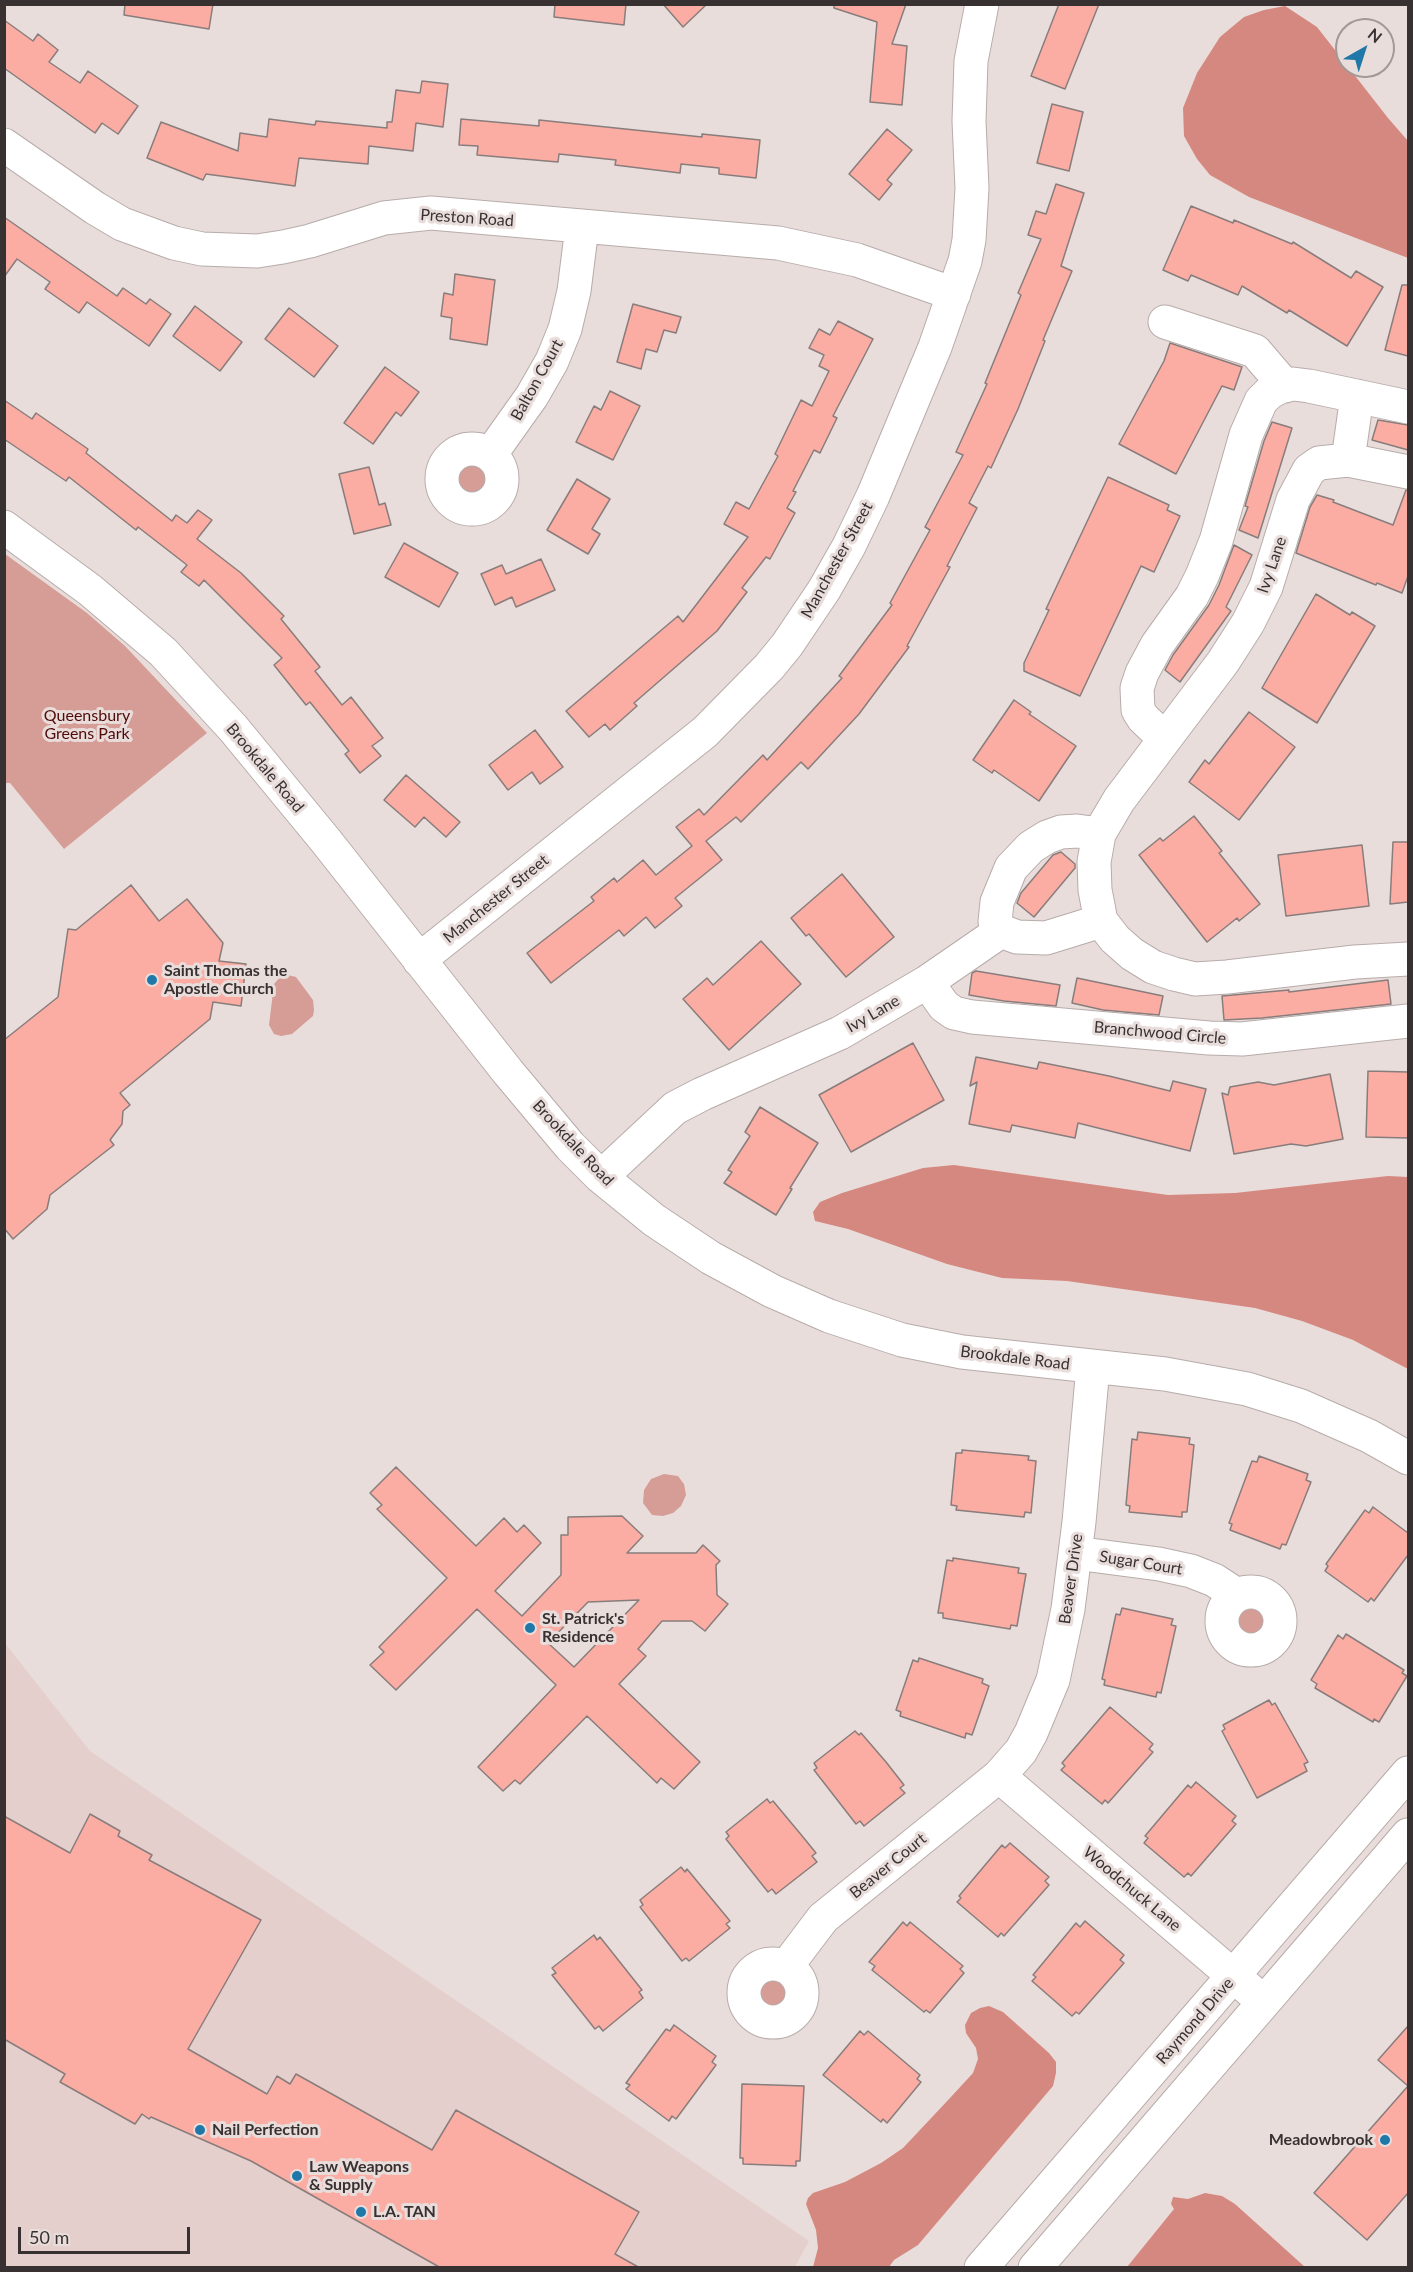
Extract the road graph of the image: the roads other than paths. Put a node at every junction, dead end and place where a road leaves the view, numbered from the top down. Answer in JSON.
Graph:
{"nodes":[{"id":1,"x":982,"y":4,"type":"edge"},
{"id":2,"x":4,"y":145,"type":"edge"},
{"id":3,"x":582,"y":227,"type":"junction"},
{"id":4,"x":954,"y":294,"type":"junction"},
{"id":5,"x":1165,"y":322,"type":"dead end"},
{"id":6,"x":1285,"y":386,"type":"junction"},
{"id":7,"x":1357,"y":396,"type":"junction"},
{"id":8,"x":1408,"y":407,"type":"edge"},
{"id":9,"x":490,"y":455,"type":"dead end"},
{"id":10,"x":1348,"y":460,"type":"junction"},
{"id":11,"x":1408,"y":472,"type":"edge"},
{"id":12,"x":4,"y":527,"type":"edge"},
{"id":13,"x":1164,"y":739,"type":"junction"},
{"id":14,"x":1099,"y":834,"type":"junction"},
{"id":15,"x":1101,"y":921,"type":"junction"},
{"id":16,"x":1001,"y":930,"type":"junction"},
{"id":17,"x":1408,"y":959,"type":"edge"},
{"id":18,"x":419,"y":960,"type":"junction"},
{"id":19,"x":927,"y":982,"type":"junction"},
{"id":20,"x":1408,"y":1021,"type":"edge"},
{"id":21,"x":601,"y":1177,"type":"junction"},
{"id":22,"x":1094,"y":1367,"type":"junction"},
{"id":23,"x":1408,"y":1458,"type":"edge"},
{"id":24,"x":1075,"y":1553,"type":"junction"},
{"id":25,"x":1237,"y":1595,"type":"dead end"},
{"id":26,"x":1408,"y":1773,"type":"edge"},
{"id":27,"x":999,"y":1776,"type":"junction"},
{"id":28,"x":1408,"y":1835,"type":"edge"},
{"id":29,"x":786,"y":1966,"type":"dead end"},
{"id":30,"x":1234,"y":1976,"type":"junction"},
{"id":31,"x":1265,"y":2002,"type":"junction"},
{"id":32,"x":981,"y":2268,"type":"edge"},
{"id":33,"x":1035,"y":2268,"type":"edge"}],
"edges":[{"from":1,"to":4,"type":"street","name":"Manchester Street"},
{"from":2,"to":3,"type":"street","name":"Preston Road"},
{"from":3,"to":4,"type":"street","name":"Preston Road"},
{"from":3,"to":9,"type":"street","name":"Balton Court"},
{"from":4,"to":18,"type":"street","name":"Manchester Street"},
{"from":5,"to":6,"type":"street"},
{"from":6,"to":7,"type":"street"},
{"from":6,"to":13,"type":"street"},
{"from":7,"to":8,"type":"street"},
{"from":7,"to":10,"type":"street"},
{"from":10,"to":11,"type":"street","name":"Ivy Lane"},
{"from":10,"to":13,"type":"street","name":"Ivy Lane"},
{"from":12,"to":18,"type":"street","name":"Brookdale Road"},
{"from":13,"to":14,"type":"street","name":"Ivy Lane"},
{"from":14,"to":15,"type":"street","name":"Ivy Lane"},
{"from":14,"to":16,"type":"street"},
{"from":15,"to":16,"type":"street"},
{"from":15,"to":17,"type":"street"},
{"from":16,"to":19,"type":"street","name":"Ivy Lane"},
{"from":18,"to":21,"type":"street","name":"Brookdale Road"},
{"from":19,"to":20,"type":"street","name":"Branchwood Circle"},
{"from":19,"to":21,"type":"street","name":"Ivy Lane"},
{"from":21,"to":22,"type":"street","name":"Brookdale Road"},
{"from":22,"to":23,"type":"street","name":"Brookdale Road"},
{"from":22,"to":24,"type":"street","name":"Beaver Drive"},
{"from":24,"to":25,"type":"street","name":"Sugar Court"},
{"from":24,"to":27,"type":"street","name":"Beaver Drive"},
{"from":26,"to":30,"type":"street","name":"Raymond Drive"},
{"from":27,"to":29,"type":"street","name":"Beaver Court"},
{"from":27,"to":30,"type":"street","name":"Woodchuck Lane"},
{"from":28,"to":31,"type":"street"},
{"from":30,"to":31,"type":"street","name":"Woodchuck Lane"},
{"from":30,"to":32,"type":"street","name":"Raymond Drive"},
{"from":31,"to":33,"type":"street"}]}
